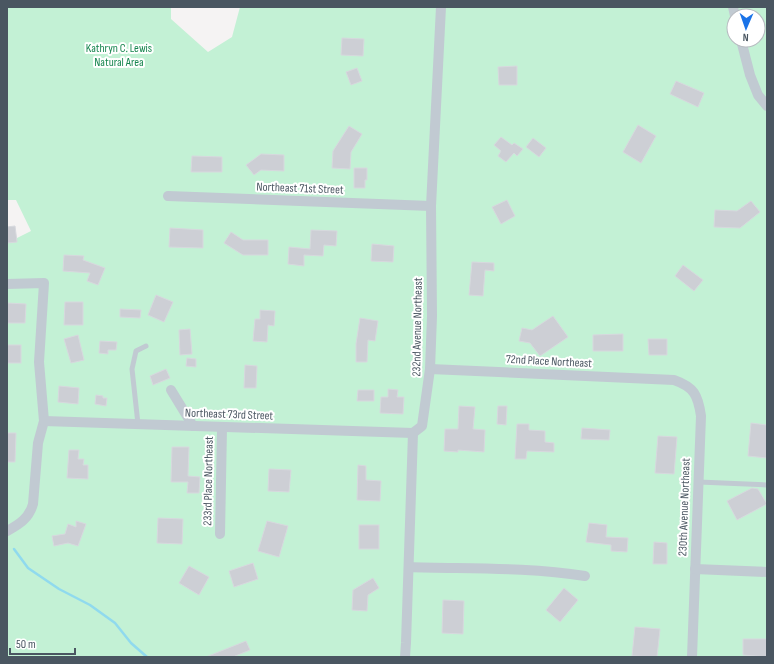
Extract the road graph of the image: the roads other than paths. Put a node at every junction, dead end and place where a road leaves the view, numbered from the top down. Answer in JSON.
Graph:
{"nodes":[{"id":1,"x":440,"y":7,"type":"edge"},
{"id":2,"x":743,"y":48,"type":"edge"},
{"id":3,"x":767,"y":106,"type":"edge"},
{"id":4,"x":168,"y":196,"type":"dead end"},
{"id":5,"x":431,"y":206,"type":"junction"},
{"id":6,"x":7,"y":284,"type":"edge"},
{"id":7,"x":146,"y":346,"type":"dead end"},
{"id":8,"x":430,"y":369,"type":"junction"},
{"id":9,"x":666,"y":379,"type":"joint"},
{"id":10,"x":171,"y":390,"type":"dead end"},
{"id":11,"x":44,"y":422,"type":"junction"},
{"id":12,"x":138,"y":424,"type":"junction"},
{"id":13,"x":193,"y":426,"type":"junction"},
{"id":14,"x":222,"y":428,"type":"junction"},
{"id":15,"x":413,"y":433,"type":"junction"},
{"id":16,"x":698,"y":482,"type":"junction"},
{"id":17,"x":767,"y":485,"type":"edge"},
{"id":18,"x":7,"y":531,"type":"edge"},
{"id":19,"x":220,"y":534,"type":"dead end"},
{"id":20,"x":409,"y":567,"type":"junction"},
{"id":21,"x":695,"y":569,"type":"junction"},
{"id":22,"x":767,"y":572,"type":"edge"},
{"id":23,"x":585,"y":576,"type":"dead end"},
{"id":24,"x":405,"y":657,"type":"edge"},
{"id":25,"x":692,"y":657,"type":"edge"}],
"edges":[{"from":1,"to":5,"type":"street","name":"232nd Avenue Northeast"},
{"from":2,"to":3,"type":"street"},
{"from":4,"to":5,"type":"street","name":"Northeast 71st Street"},
{"from":5,"to":8,"type":"street","name":"232nd Avenue Northeast"},
{"from":6,"to":11,"type":"street"},
{"from":7,"to":12,"type":"lane"},
{"from":8,"to":9,"type":"street","name":"72nd Place Northeast"},
{"from":8,"to":15,"type":"street","name":"232nd Avenue Northeast"},
{"from":9,"to":16,"type":"street","name":"230th Avenue Northeast"},
{"from":10,"to":13,"type":"street"},
{"from":11,"to":12,"type":"street","name":"Northeast 73rd Street"},
{"from":11,"to":18,"type":"street"},
{"from":12,"to":13,"type":"street","name":"Northeast 73rd Street"},
{"from":13,"to":14,"type":"street","name":"Northeast 73rd Street"},
{"from":14,"to":15,"type":"street","name":"Northeast 73rd Street"},
{"from":14,"to":19,"type":"street","name":"233rd Place Northeast"},
{"from":15,"to":20,"type":"street"},
{"from":16,"to":17,"type":"lane"},
{"from":16,"to":21,"type":"street","name":"230th Avenue Northeast"},
{"from":20,"to":23,"type":"street"},
{"from":20,"to":24,"type":"street"},
{"from":21,"to":22,"type":"street"},
{"from":21,"to":25,"type":"street","name":"230th Avenue Northeast"}]}
